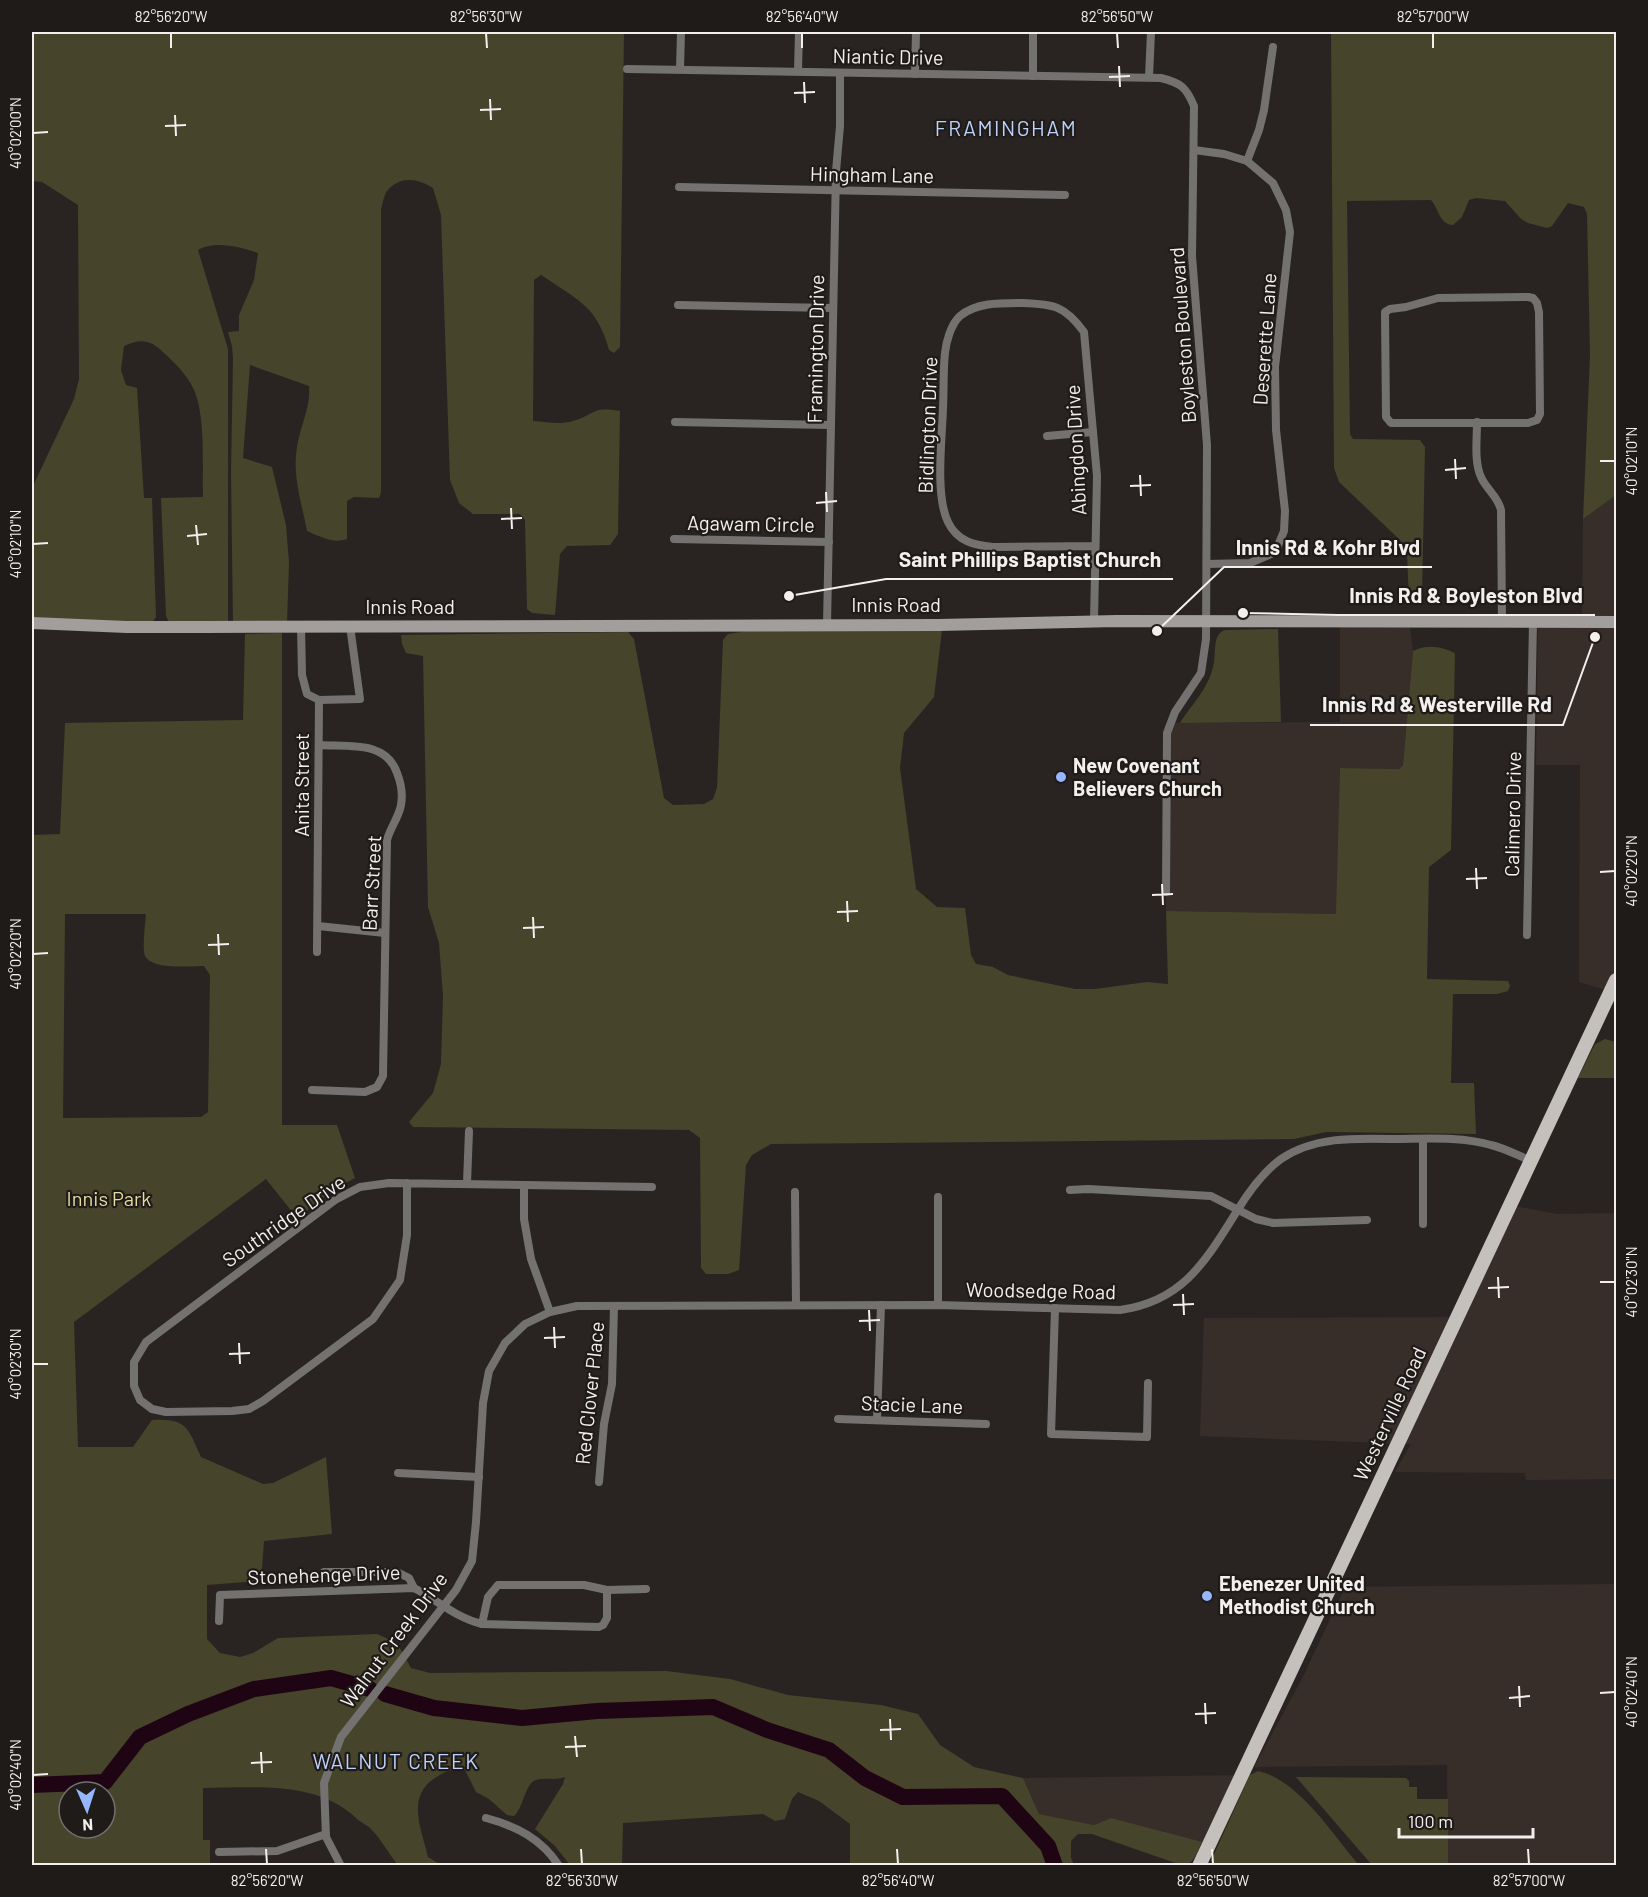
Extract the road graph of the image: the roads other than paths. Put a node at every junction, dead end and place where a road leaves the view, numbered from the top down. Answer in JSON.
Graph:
{"nodes":[{"id":1,"x":681,"y":32,"type":"edge"},
{"id":2,"x":798,"y":32,"type":"edge"},
{"id":3,"x":916,"y":32,"type":"edge"},
{"id":4,"x":1033,"y":32,"type":"edge"},
{"id":5,"x":1151,"y":32,"type":"edge"},
{"id":6,"x":1273,"y":47,"type":"dead end"},
{"id":7,"x":627,"y":69,"type":"dead end"},
{"id":8,"x":680,"y":69,"type":"junction"},
{"id":9,"x":798,"y":71,"type":"junction"},
{"id":10,"x":840,"y":74,"type":"junction"},
{"id":11,"x":915,"y":74,"type":"junction"},
{"id":12,"x":1033,"y":76,"type":"junction"},
{"id":13,"x":1149,"y":77,"type":"junction"},
{"id":14,"x":1194,"y":150,"type":"junction"},
{"id":15,"x":1247,"y":161,"type":"junction"},
{"id":16,"x":679,"y":187,"type":"dead end"},
{"id":17,"x":836,"y":191,"type":"junction"},
{"id":18,"x":1065,"y":195,"type":"dead end"},
{"id":19,"x":678,"y":305,"type":"dead end"},
{"id":20,"x":833,"y":308,"type":"junction"},
{"id":21,"x":959,"y":317,"type":"joint"},
{"id":22,"x":675,"y":422,"type":"dead end"},
{"id":23,"x":1477,"y":422,"type":"junction"},
{"id":24,"x":831,"y":425,"type":"junction"},
{"id":25,"x":1093,"y":432,"type":"junction"},
{"id":26,"x":1047,"y":436,"type":"dead end"},
{"id":27,"x":674,"y":539,"type":"dead end"},
{"id":28,"x":829,"y":542,"type":"junction"},
{"id":29,"x":1095,"y":546,"type":"junction"},
{"id":30,"x":1207,"y":564,"type":"junction"},
{"id":31,"x":1094,"y":621,"type":"junction"},
{"id":32,"x":1205,"y":621,"type":"junction"},
{"id":33,"x":1502,"y":622,"type":"junction"},
{"id":34,"x":1533,"y":622,"type":"junction"},
{"id":35,"x":1617,"y":622,"type":"edge"},
{"id":36,"x":32,"y":623,"type":"edge"},
{"id":37,"x":827,"y":625,"type":"junction"},
{"id":38,"x":350,"y":626,"type":"junction"},
{"id":39,"x":301,"y":627,"type":"junction"},
{"id":40,"x":319,"y":700,"type":"junction"},
{"id":41,"x":319,"y":745,"type":"junction"},
{"id":42,"x":1166,"y":892,"type":"dead end"},
{"id":43,"x":318,"y":926,"type":"junction"},
{"id":44,"x":385,"y":933,"type":"junction"},
{"id":45,"x":1527,"y":935,"type":"dead end"},
{"id":46,"x":317,"y":952,"type":"dead end"},
{"id":47,"x":1617,"y":980,"type":"edge"},
{"id":48,"x":312,"y":1090,"type":"dead end"},
{"id":49,"x":469,"y":1131,"type":"dead end"},
{"id":50,"x":1423,"y":1139,"type":"junction"},
{"id":51,"x":1530,"y":1160,"type":"junction"},
{"id":52,"x":407,"y":1183,"type":"junction"},
{"id":53,"x":467,"y":1184,"type":"junction"},
{"id":54,"x":524,"y":1185,"type":"junction"},
{"id":55,"x":652,"y":1187,"type":"dead end"},
{"id":56,"x":1070,"y":1190,"type":"dead end"},
{"id":57,"x":795,"y":1192,"type":"dead end"},
{"id":58,"x":938,"y":1197,"type":"dead end"},
{"id":59,"x":1238,"y":1209,"type":"junction"},
{"id":60,"x":1367,"y":1220,"type":"dead end"},
{"id":61,"x":1423,"y":1224,"type":"dead end"},
{"id":62,"x":796,"y":1305,"type":"junction"},
{"id":63,"x":881,"y":1305,"type":"junction"},
{"id":64,"x":938,"y":1305,"type":"junction"},
{"id":65,"x":614,"y":1306,"type":"junction"},
{"id":66,"x":1055,"y":1308,"type":"junction"},
{"id":67,"x":550,"y":1312,"type":"junction"},
{"id":68,"x":1148,"y":1383,"type":"dead end"},
{"id":69,"x":837,"y":1419,"type":"dead end"},
{"id":70,"x":877,"y":1420,"type":"junction"},
{"id":71,"x":986,"y":1424,"type":"dead end"},
{"id":72,"x":398,"y":1473,"type":"dead end"},
{"id":73,"x":479,"y":1477,"type":"junction"},
{"id":74,"x":599,"y":1482,"type":"dead end"},
{"id":75,"x":324,"y":1572,"type":"dead end"},
{"id":76,"x":414,"y":1588,"type":"junction"},
{"id":77,"x":646,"y":1589,"type":"dead end"},
{"id":78,"x":607,"y":1590,"type":"junction"},
{"id":79,"x":444,"y":1606,"type":"junction"},
{"id":80,"x":219,"y":1621,"type":"dead end"},
{"id":81,"x":482,"y":1624,"type":"junction"},
{"id":82,"x":486,"y":1818,"type":"dead end"},
{"id":83,"x":326,"y":1834,"type":"junction"},
{"id":84,"x":219,"y":1852,"type":"dead end"},
{"id":85,"x":341,"y":1866,"type":"edge"},
{"id":86,"x":559,"y":1866,"type":"edge"},
{"id":87,"x":1199,"y":1866,"type":"edge"}],
"edges":[{"from":1,"to":8,"type":"street"},
{"from":2,"to":9,"type":"street"},
{"from":3,"to":11,"type":"street"},
{"from":4,"to":12,"type":"street"},
{"from":5,"to":13,"type":"street"},
{"from":6,"to":15,"type":"street"},
{"from":7,"to":8,"type":"street","name":"Niantic Drive"},
{"from":8,"to":9,"type":"street","name":"Niantic Drive"},
{"from":9,"to":10,"type":"street","name":"Niantic Drive"},
{"from":10,"to":11,"type":"street","name":"Niantic Drive"},
{"from":10,"to":17,"type":"street","name":"Framington Drive"},
{"from":11,"to":12,"type":"street","name":"Niantic Drive"},
{"from":12,"to":13,"type":"street","name":"Niantic Drive"},
{"from":13,"to":14,"type":"street","name":"Boyleston Boulevard"},
{"from":14,"to":15,"type":"street","name":"Deserette Lane"},
{"from":14,"to":30,"type":"street","name":"Boyleston Boulevard"},
{"from":15,"to":30,"type":"street","name":"Deserette Lane"},
{"from":16,"to":17,"type":"street","name":"Hingham Lane"},
{"from":17,"to":18,"type":"street","name":"Hingham Lane"},
{"from":17,"to":20,"type":"street","name":"Framington Drive"},
{"from":19,"to":20,"type":"street"},
{"from":20,"to":24,"type":"street","name":"Framington Drive"},
{"from":21,"to":25,"type":"street","name":"Abingdon Drive"},
{"from":21,"to":29,"type":"street","name":"Bidlington Drive"},
{"from":22,"to":24,"type":"street"},
{"from":23,"to":23,"type":"street"},
{"from":23,"to":33,"type":"street"},
{"from":24,"to":28,"type":"street","name":"Framington Drive"},
{"from":25,"to":26,"type":"street"},
{"from":25,"to":29,"type":"street","name":"Abingdon Drive"},
{"from":27,"to":28,"type":"street","name":"Agawam Circle"},
{"from":28,"to":37,"type":"street","name":"Framington Drive"},
{"from":29,"to":31,"type":"street","name":"Abingdon Drive"},
{"from":30,"to":32,"type":"street","name":"Boyleston Boulevard"},
{"from":31,"to":32,"type":"main road","name":"Innis Road"},
{"from":31,"to":37,"type":"main road","name":"Innis Road"},
{"from":32,"to":33,"type":"main road","name":"Innis Road"},
{"from":32,"to":42,"type":"street","name":"Boyleston Boulevard"},
{"from":33,"to":34,"type":"main road","name":"Innis Road"},
{"from":34,"to":35,"type":"main road","name":"Innis Road"},
{"from":34,"to":45,"type":"street","name":"Calimero Drive"},
{"from":36,"to":39,"type":"main road","name":"Innis Road"},
{"from":37,"to":38,"type":"main road","name":"Innis Road"},
{"from":38,"to":39,"type":"main road","name":"Innis Road"},
{"from":38,"to":40,"type":"street"},
{"from":39,"to":40,"type":"street"},
{"from":40,"to":41,"type":"street","name":"Anita Street"},
{"from":41,"to":43,"type":"street","name":"Anita Street"},
{"from":41,"to":44,"type":"street","name":"Barr Street"},
{"from":43,"to":44,"type":"street"},
{"from":43,"to":46,"type":"street","name":"Anita Street"},
{"from":44,"to":48,"type":"street","name":"Barr Street"},
{"from":47,"to":51,"type":"main road","name":"Westerville Road"},
{"from":49,"to":53,"type":"street"},
{"from":50,"to":51,"type":"street","name":"Woodsedge Road"},
{"from":50,"to":59,"type":"street","name":"Woodsedge Road"},
{"from":50,"to":61,"type":"street"},
{"from":51,"to":87,"type":"main road","name":"Westerville Road"},
{"from":52,"to":52,"type":"street","name":"Southridge Drive"},
{"from":52,"to":53,"type":"street","name":"Southridge Drive"},
{"from":53,"to":54,"type":"street","name":"Southridge Drive"},
{"from":54,"to":55,"type":"street","name":"Southridge Drive"},
{"from":54,"to":67,"type":"street"},
{"from":56,"to":59,"type":"street"},
{"from":57,"to":62,"type":"street"},
{"from":58,"to":64,"type":"street"},
{"from":59,"to":60,"type":"street"},
{"from":59,"to":66,"type":"street","name":"Woodsedge Road"},
{"from":62,"to":63,"type":"street","name":"Woodsedge Road"},
{"from":62,"to":65,"type":"street","name":"Woodsedge Road"},
{"from":63,"to":64,"type":"street","name":"Woodsedge Road"},
{"from":63,"to":70,"type":"street"},
{"from":64,"to":66,"type":"street","name":"Woodsedge Road"},
{"from":65,"to":67,"type":"street","name":"Woodsedge Road"},
{"from":65,"to":74,"type":"street","name":"Red Clover Place"},
{"from":66,"to":68,"type":"street"},
{"from":67,"to":73,"type":"street","name":"Walnut Creek Drive"},
{"from":69,"to":70,"type":"street","name":"Stacie Lane"},
{"from":70,"to":71,"type":"street","name":"Stacie Lane"},
{"from":72,"to":73,"type":"street"},
{"from":73,"to":79,"type":"street","name":"Walnut Creek Drive"},
{"from":75,"to":76,"type":"street"},
{"from":76,"to":79,"type":"street","name":"Stonehenge Drive"},
{"from":76,"to":80,"type":"street","name":"Stonehenge Drive"},
{"from":77,"to":78,"type":"street"},
{"from":78,"to":81,"type":"street"},
{"from":78,"to":81,"type":"street","name":"Stonehenge Drive"},
{"from":79,"to":81,"type":"street","name":"Stonehenge Drive"},
{"from":79,"to":83,"type":"street","name":"Walnut Creek Drive"},
{"from":82,"to":86,"type":"street"},
{"from":83,"to":84,"type":"street"},
{"from":83,"to":85,"type":"street","name":"Walnut Creek Drive"}]}
